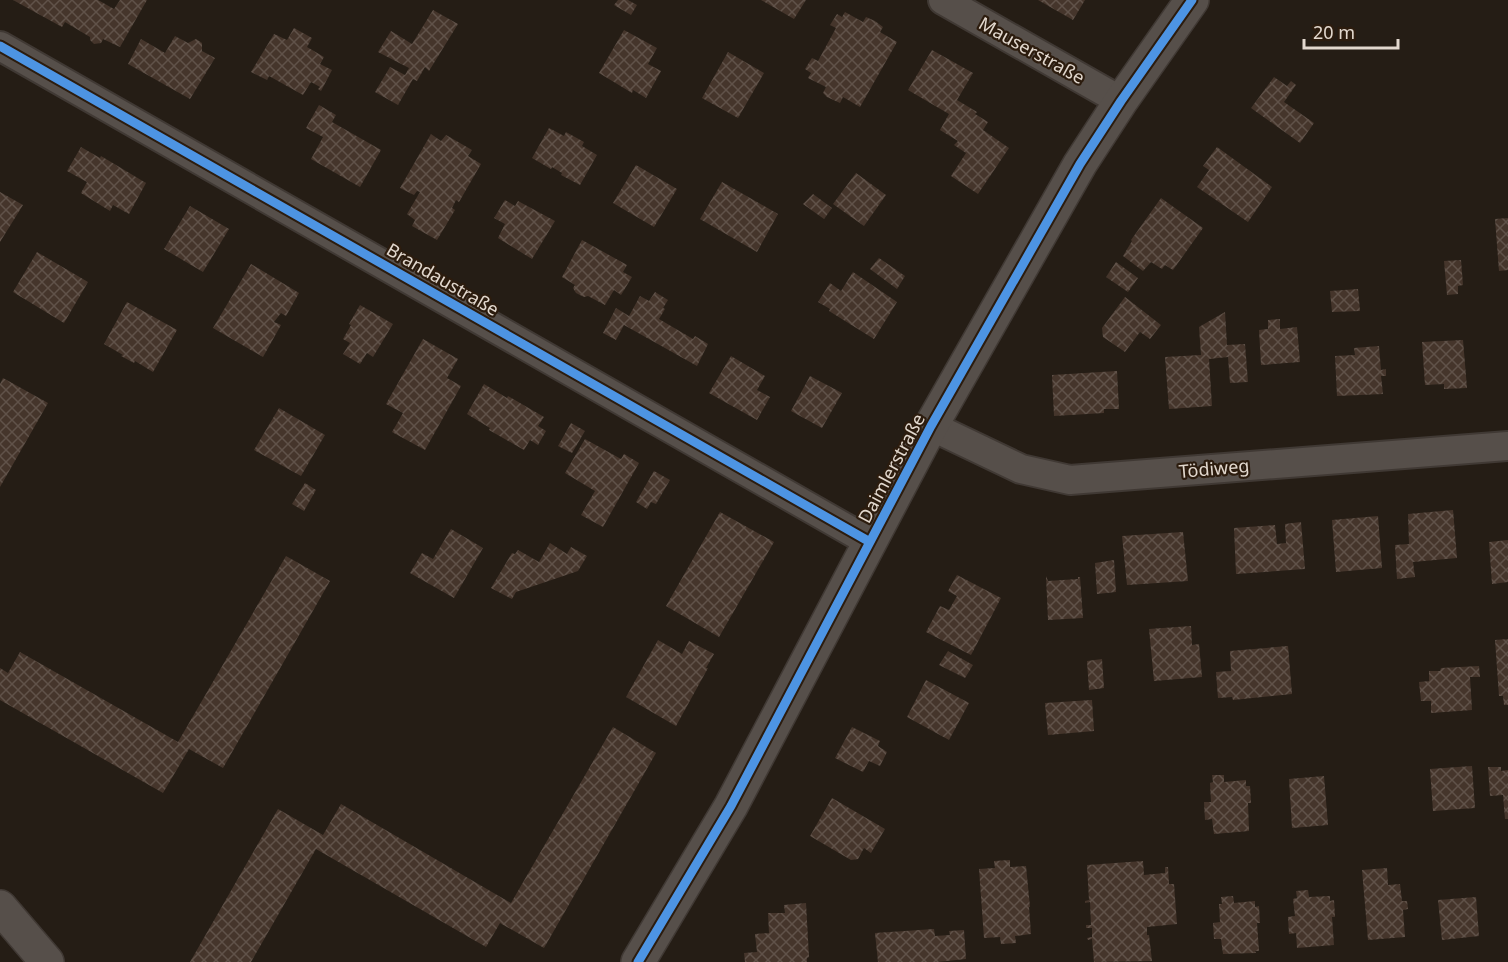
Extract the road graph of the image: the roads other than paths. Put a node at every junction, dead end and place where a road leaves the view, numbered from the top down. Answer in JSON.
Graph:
{"nodes":[{"id":1,"x":943,"y":0,"type":"edge"},
{"id":2,"x":1192,"y":0,"type":"edge"},
{"id":3,"x":0,"y":46,"type":"edge"},
{"id":4,"x":1121,"y":101,"type":"junction"},
{"id":5,"x":931,"y":426,"type":"junction"},
{"id":6,"x":1508,"y":446,"type":"edge"},
{"id":7,"x":870,"y":542,"type":"junction"},
{"id":8,"x":0,"y":907,"type":"edge"},
{"id":9,"x":47,"y":962,"type":"edge"},
{"id":10,"x":638,"y":962,"type":"edge"}],
"edges":[{"from":1,"to":4,"type":"street","name":"Mauserstraße"},
{"from":2,"to":4,"type":"street","name":"Daimlerstraße"},
{"from":3,"to":7,"type":"street","name":"Brandaustraße"},
{"from":4,"to":5,"type":"street","name":"Daimlerstraße"},
{"from":5,"to":6,"type":"street","name":"Tödiweg"},
{"from":5,"to":7,"type":"street","name":"Daimlerstraße"},
{"from":7,"to":10,"type":"street","name":"Daimlerstraße"},
{"from":8,"to":9,"type":"street"}]}
